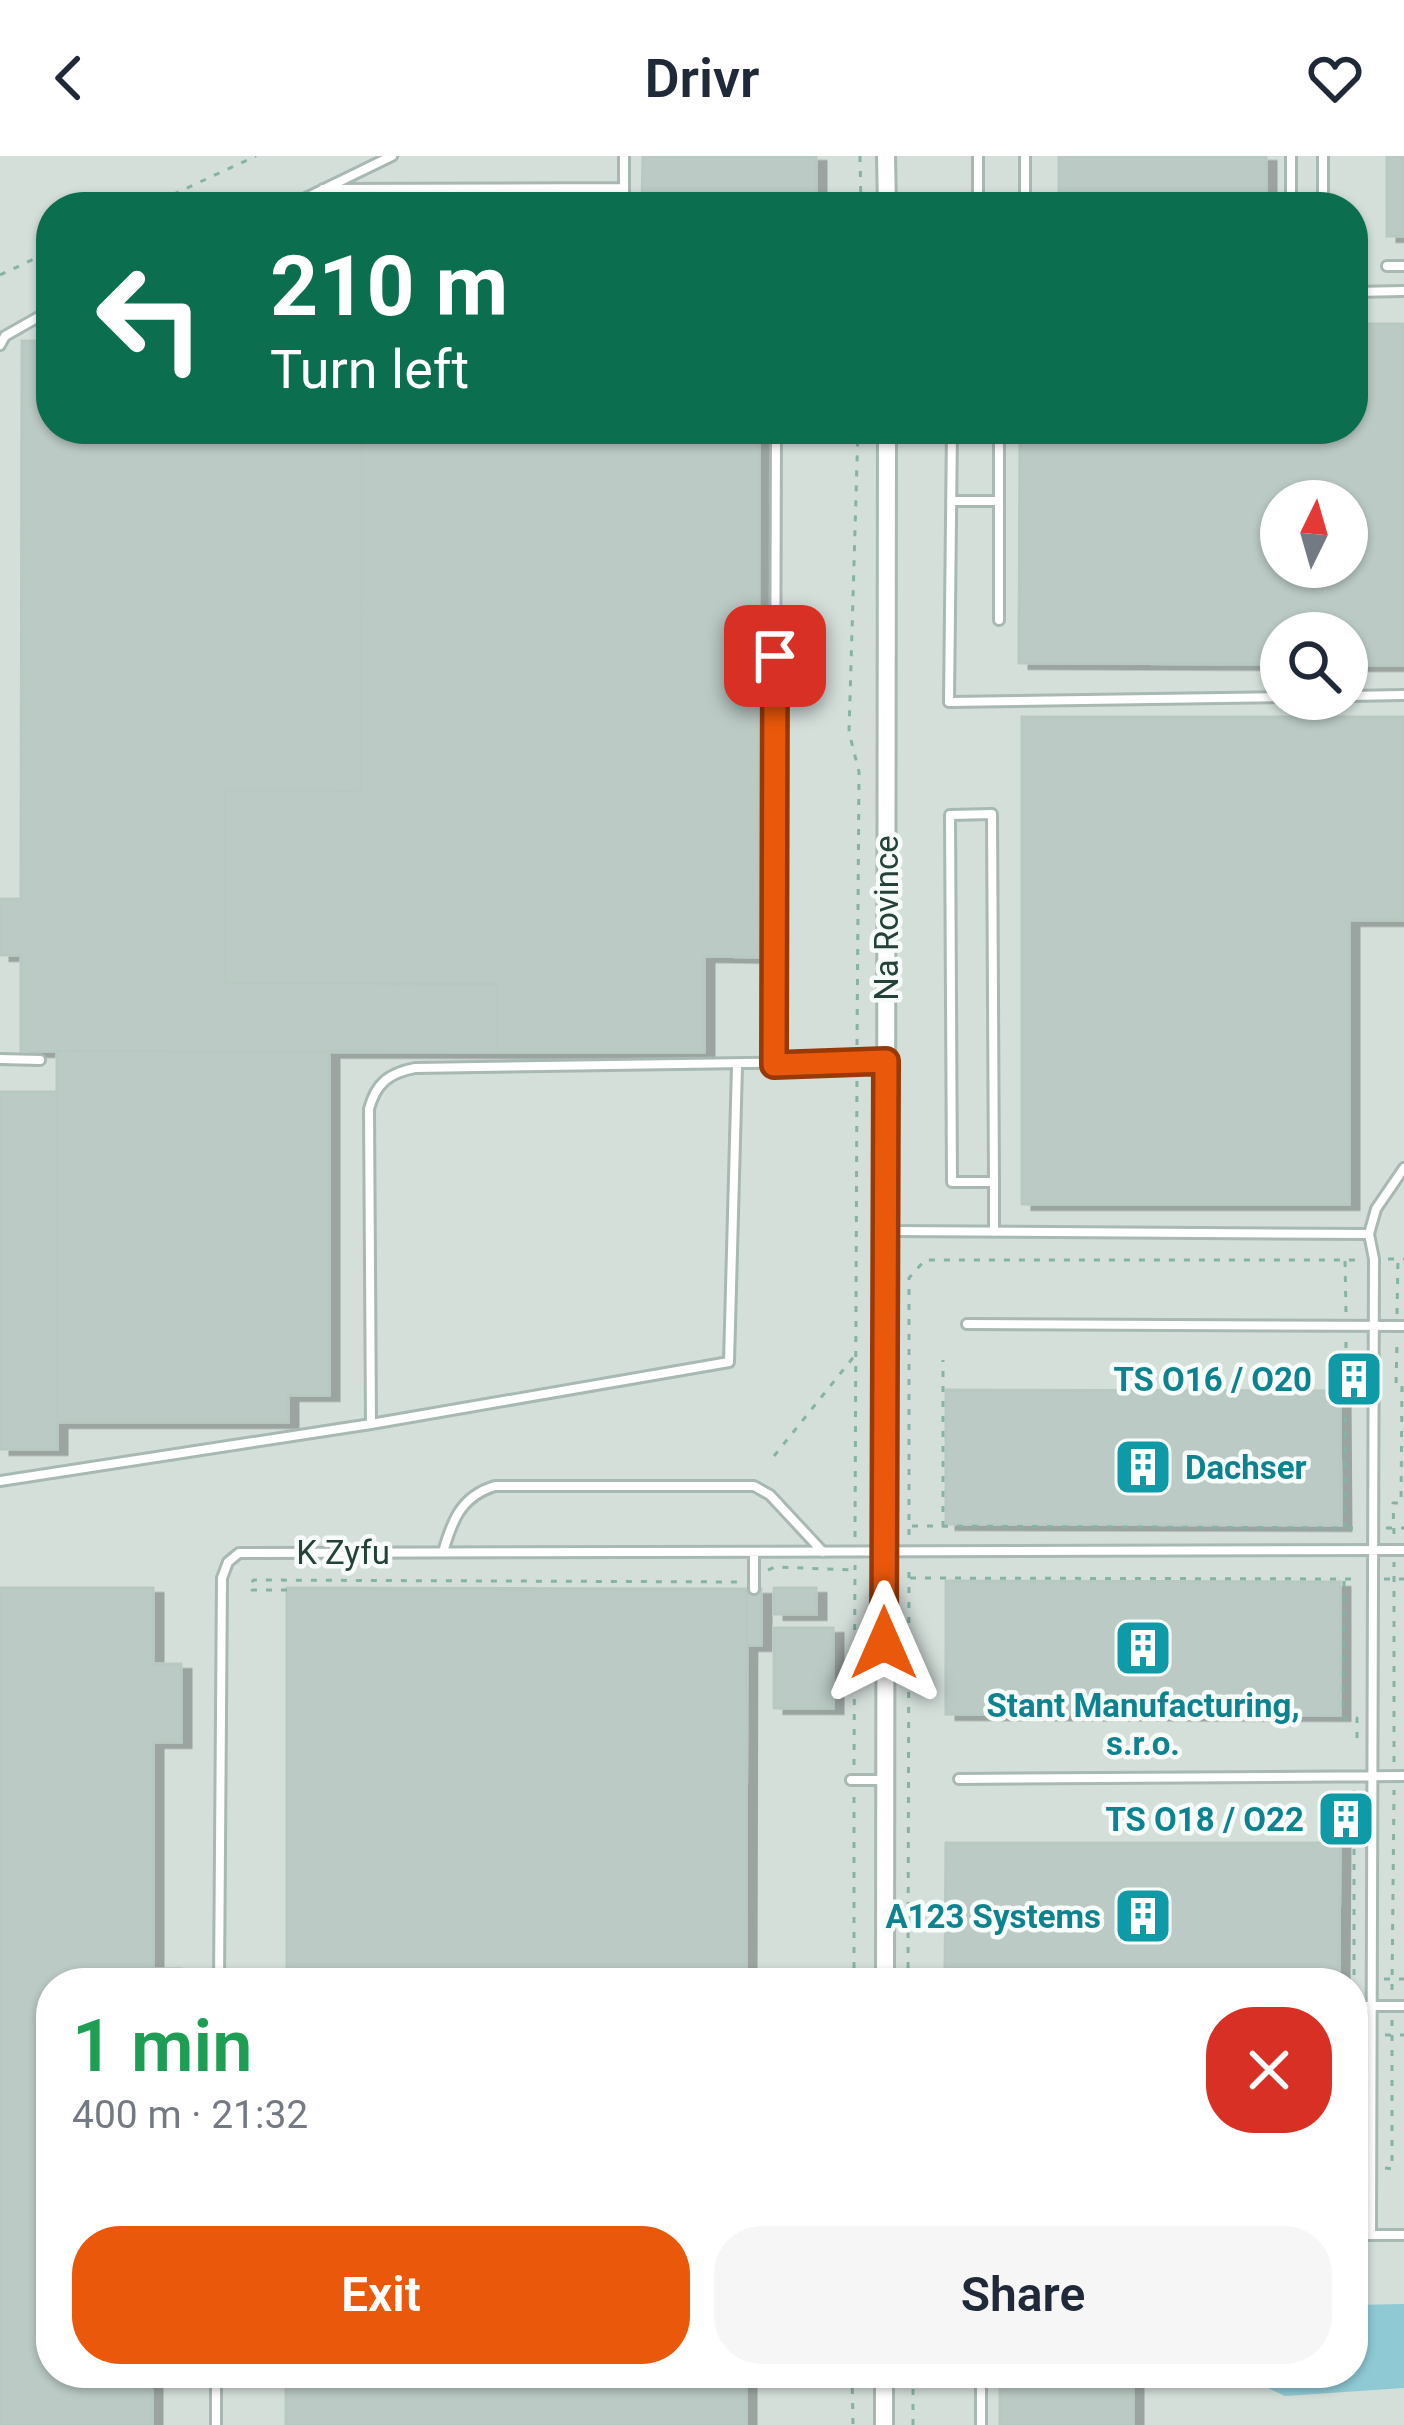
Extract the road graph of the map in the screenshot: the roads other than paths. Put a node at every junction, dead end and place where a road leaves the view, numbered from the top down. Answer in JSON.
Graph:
{"nodes":[{"id":1,"x":392,"y":156,"type":"edge"},
{"id":2,"x":624,"y":156,"type":"edge"},
{"id":3,"x":886,"y":156,"type":"edge"},
{"id":4,"x":978,"y":156,"type":"edge"},
{"id":5,"x":1025,"y":156,"type":"edge"},
{"id":6,"x":1291,"y":156,"type":"edge"},
{"id":7,"x":1323,"y":156,"type":"edge"},
{"id":8,"x":624,"y":188,"type":"junction"},
{"id":9,"x":323,"y":189,"type":"junction"},
{"id":10,"x":317,"y":192,"type":"edge"},
{"id":11,"x":624,"y":192,"type":"edge"},
{"id":12,"x":886,"y":192,"type":"edge"},
{"id":13,"x":978,"y":192,"type":"edge"},
{"id":14,"x":1025,"y":192,"type":"edge"},
{"id":15,"x":1291,"y":192,"type":"edge"},
{"id":16,"x":1323,"y":192,"type":"edge"},
{"id":17,"x":1388,"y":266,"type":"dead end"},
{"id":18,"x":1404,"y":266,"type":"edge"},
{"id":19,"x":1368,"y":292,"type":"edge"},
{"id":20,"x":1404,"y":292,"type":"edge"},
{"id":21,"x":36,"y":318,"type":"edge"},
{"id":22,"x":0,"y":344,"type":"edge"},
{"id":23,"x":776,"y":444,"type":"edge"},
{"id":24,"x":887,"y":444,"type":"edge"},
{"id":25,"x":952,"y":444,"type":"edge"},
{"id":26,"x":999,"y":444,"type":"edge"},
{"id":27,"x":951,"y":501,"type":"junction"},
{"id":28,"x":999,"y":501,"type":"junction"},
{"id":29,"x":1000,"y":620,"type":"dead end"},
{"id":30,"x":1404,"y":695,"type":"edge"},
{"id":31,"x":1368,"y":696,"type":"edge"},
{"id":32,"x":1260,"y":697,"type":"edge"},
{"id":33,"x":0,"y":1059,"type":"edge"},
{"id":34,"x":40,"y":1060,"type":"dead end"},
{"id":35,"x":886,"y":1061,"type":"junction"},
{"id":36,"x":774,"y":1065,"type":"junction"},
{"id":37,"x":737,"y":1066,"type":"junction"},
{"id":38,"x":1404,"y":1168,"type":"edge"},
{"id":39,"x":994,"y":1182,"type":"junction"},
{"id":40,"x":886,"y":1231,"type":"junction"},
{"id":41,"x":994,"y":1232,"type":"junction"},
{"id":42,"x":1369,"y":1234,"type":"junction"},
{"id":43,"x":967,"y":1324,"type":"dead end"},
{"id":44,"x":1373,"y":1326,"type":"junction"},
{"id":45,"x":1404,"y":1326,"type":"edge"},
{"id":46,"x":371,"y":1424,"type":"junction"},
{"id":47,"x":0,"y":1481,"type":"edge"},
{"id":48,"x":1374,"y":1550,"type":"junction"},
{"id":49,"x":1399,"y":1550,"type":"edge"},
{"id":50,"x":443,"y":1552,"type":"junction"},
{"id":51,"x":824,"y":1552,"type":"junction"},
{"id":52,"x":883,"y":1552,"type":"junction"},
{"id":53,"x":754,"y":1553,"type":"junction"},
{"id":54,"x":754,"y":1585,"type":"road end"},
{"id":55,"x":1373,"y":1776,"type":"junction"},
{"id":56,"x":1399,"y":1776,"type":"edge"},
{"id":57,"x":959,"y":1778,"type":"dead end"},
{"id":58,"x":853,"y":1780,"type":"road end"},
{"id":59,"x":884,"y":1780,"type":"junction"},
{"id":60,"x":219,"y":1968,"type":"edge"},
{"id":61,"x":885,"y":1968,"type":"edge"},
{"id":62,"x":1368,"y":2006,"type":"edge"},
{"id":63,"x":1372,"y":2006,"type":"junction"},
{"id":64,"x":1404,"y":2006,"type":"edge"},
{"id":65,"x":1371,"y":2235,"type":"joint"},
{"id":66,"x":1404,"y":2235,"type":"edge"},
{"id":67,"x":216,"y":2388,"type":"edge"},
{"id":68,"x":884,"y":2388,"type":"edge"},
{"id":69,"x":981,"y":2388,"type":"edge"},
{"id":70,"x":216,"y":2425,"type":"edge"},
{"id":71,"x":884,"y":2425,"type":"edge"},
{"id":72,"x":980,"y":2425,"type":"edge"}],
"edges":[{"from":1,"to":9,"type":"lane"},
{"from":2,"to":8,"type":"lane"},
{"from":3,"to":12,"type":"street"},
{"from":4,"to":13,"type":"lane"},
{"from":5,"to":14,"type":"lane"},
{"from":6,"to":15,"type":"lane"},
{"from":7,"to":16,"type":"lane"},
{"from":8,"to":9,"type":"lane"},
{"from":8,"to":11,"type":"lane"},
{"from":9,"to":10,"type":"lane"},
{"from":17,"to":18,"type":"lane"},
{"from":19,"to":20,"type":"lane"},
{"from":21,"to":22,"type":"lane"},
{"from":23,"to":36,"type":"lane"},
{"from":24,"to":35,"type":"street","name":"Na Rovince"},
{"from":25,"to":27,"type":"lane"},
{"from":26,"to":28,"type":"lane"},
{"from":27,"to":28,"type":"lane"},
{"from":27,"to":32,"type":"lane"},
{"from":28,"to":29,"type":"lane"},
{"from":30,"to":31,"type":"lane"},
{"from":33,"to":34,"type":"lane"},
{"from":35,"to":36,"type":"lane"},
{"from":35,"to":40,"type":"street","name":"Na Rovince"},
{"from":36,"to":37,"type":"lane"},
{"from":37,"to":46,"type":"lane"},
{"from":37,"to":46,"type":"lane"},
{"from":38,"to":42,"type":"lane"},
{"from":39,"to":39,"type":"lane"},
{"from":39,"to":41,"type":"lane"},
{"from":40,"to":41,"type":"lane"},
{"from":40,"to":52,"type":"street","name":"Na Rovince"},
{"from":41,"to":42,"type":"lane"},
{"from":42,"to":44,"type":"lane"},
{"from":43,"to":44,"type":"lane"},
{"from":44,"to":45,"type":"lane"},
{"from":44,"to":48,"type":"lane"},
{"from":46,"to":47,"type":"lane"},
{"from":48,"to":49,"type":"lane","name":"K Zyfu"},
{"from":48,"to":52,"type":"lane","name":"K Zyfu"},
{"from":48,"to":55,"type":"lane"},
{"from":50,"to":51,"type":"lane"},
{"from":50,"to":53,"type":"lane","name":"K Zyfu"},
{"from":50,"to":60,"type":"lane","name":"K Zyfu"},
{"from":51,"to":52,"type":"lane","name":"K Zyfu"},
{"from":51,"to":53,"type":"lane","name":"K Zyfu"},
{"from":52,"to":59,"type":"street","name":"Na Rovince"},
{"from":53,"to":54,"type":"lane"},
{"from":55,"to":56,"type":"lane"},
{"from":55,"to":57,"type":"lane"},
{"from":55,"to":63,"type":"lane"},
{"from":58,"to":59,"type":"lane"},
{"from":59,"to":61,"type":"street","name":"Na Rovince"},
{"from":62,"to":63,"type":"lane"},
{"from":63,"to":64,"type":"lane"},
{"from":63,"to":65,"type":"lane"},
{"from":65,"to":66,"type":"lane"},
{"from":67,"to":70,"type":"lane"},
{"from":68,"to":71,"type":"street"},
{"from":69,"to":72,"type":"lane"}]}
